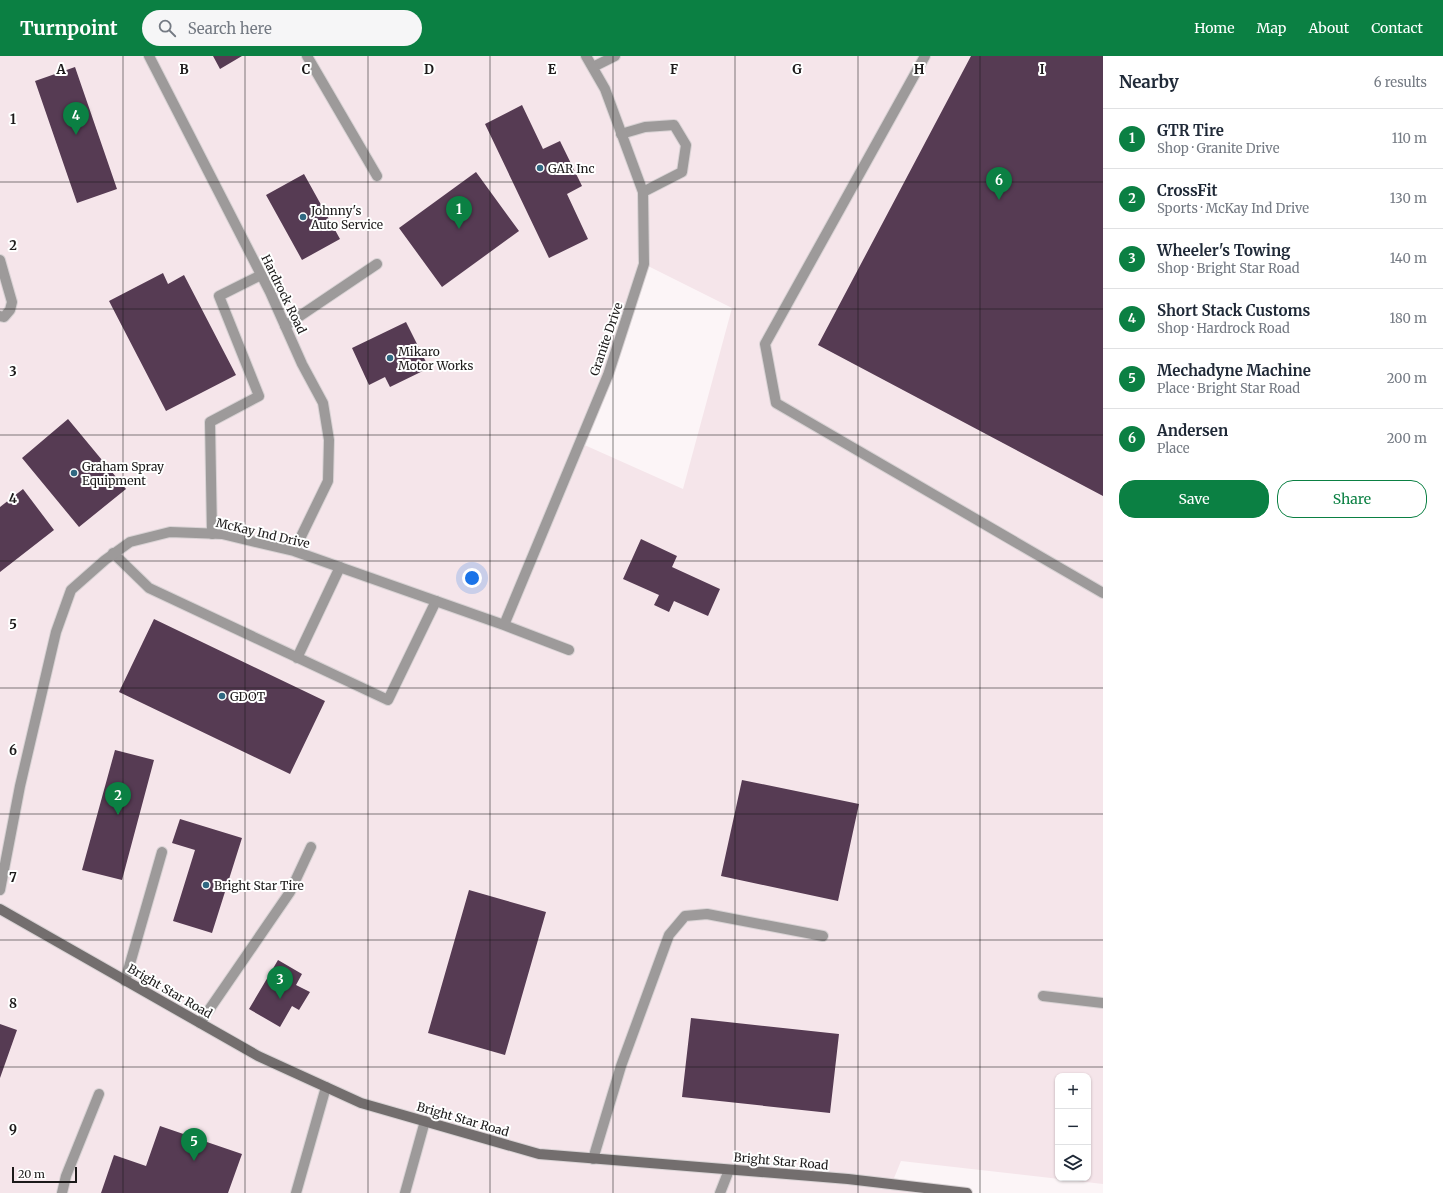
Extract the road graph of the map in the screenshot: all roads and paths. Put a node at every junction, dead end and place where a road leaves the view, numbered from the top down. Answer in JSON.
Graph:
{"nodes":[{"id":1,"x":149,"y":56,"type":"edge"},
{"id":2,"x":307,"y":56,"type":"edge"},
{"id":3,"x":586,"y":56,"type":"edge"},
{"id":4,"x":615,"y":56,"type":"edge"},
{"id":5,"x":926,"y":56,"type":"edge"},
{"id":6,"x":593,"y":68,"type":"junction"},
{"id":7,"x":621,"y":134,"type":"junction"},
{"id":8,"x":377,"y":176,"type":"dead end"},
{"id":9,"x":643,"y":192,"type":"junction"},
{"id":10,"x":0,"y":260,"type":"edge"},
{"id":11,"x":377,"y":264,"type":"dead end"},
{"id":12,"x":261,"y":275,"type":"junction"},
{"id":13,"x":0,"y":316,"type":"edge"},
{"id":14,"x":285,"y":326,"type":"junction"},
{"id":15,"x":212,"y":534,"type":"junction"},
{"id":16,"x":294,"y":551,"type":"junction"},
{"id":17,"x":114,"y":554,"type":"junction"},
{"id":18,"x":340,"y":567,"type":"junction"},
{"id":19,"x":1103,"y":593,"type":"edge"},
{"id":20,"x":436,"y":601,"type":"junction"},
{"id":21,"x":504,"y":625,"type":"junction"},
{"id":22,"x":569,"y":650,"type":"dead end"},
{"id":23,"x":297,"y":658,"type":"junction"},
{"id":24,"x":311,"y":847,"type":"dead end"},
{"id":25,"x":162,"y":852,"type":"dead end"},
{"id":26,"x":0,"y":890,"type":"edge"},
{"id":27,"x":0,"y":909,"type":"edge"},
{"id":28,"x":823,"y":936,"type":"dead end"},
{"id":29,"x":125,"y":981,"type":"junction"},
{"id":30,"x":1043,"y":996,"type":"dead end"},
{"id":31,"x":1103,"y":1003,"type":"edge"},
{"id":32,"x":200,"y":1023,"type":"junction"},
{"id":33,"x":326,"y":1087,"type":"junction"},
{"id":34,"x":99,"y":1094,"type":"dead end"},
{"id":35,"x":425,"y":1121,"type":"junction"},
{"id":36,"x":593,"y":1158,"type":"junction"},
{"id":37,"x":730,"y":1170,"type":"junction"},
{"id":38,"x":62,"y":1193,"type":"edge"},
{"id":39,"x":296,"y":1193,"type":"edge"},
{"id":40,"x":405,"y":1193,"type":"edge"},
{"id":41,"x":720,"y":1193,"type":"edge"},
{"id":42,"x":967,"y":1193,"type":"edge"}],
"edges":[{"from":1,"to":12,"type":"street","name":"Hardrock Road"},
{"from":2,"to":8,"type":"street"},
{"from":3,"to":6,"type":"street","name":"Granite Drive"},
{"from":4,"to":6,"type":"street"},
{"from":5,"to":19,"type":"street"},
{"from":6,"to":7,"type":"street","name":"Granite Drive"},
{"from":7,"to":9,"type":"street","name":"Granite Drive"},
{"from":7,"to":9,"type":"street"},
{"from":9,"to":21,"type":"street","name":"Granite Drive"},
{"from":10,"to":13,"type":"street"},
{"from":11,"to":14,"type":"street"},
{"from":12,"to":14,"type":"street","name":"Hardrock Road"},
{"from":12,"to":15,"type":"street"},
{"from":14,"to":16,"type":"street","name":"Hardrock Road"},
{"from":15,"to":16,"type":"street","name":"McKay Ind Drive"},
{"from":15,"to":17,"type":"street","name":"McKay Ind Drive"},
{"from":16,"to":18,"type":"street","name":"McKay Ind Drive"},
{"from":17,"to":23,"type":"street"},
{"from":17,"to":26,"type":"street","name":"McKay Ind Drive"},
{"from":18,"to":20,"type":"street","name":"McKay Ind Drive"},
{"from":18,"to":23,"type":"street"},
{"from":20,"to":21,"type":"street","name":"McKay Ind Drive"},
{"from":20,"to":23,"type":"street"},
{"from":21,"to":22,"type":"street","name":"McKay Ind Drive"},
{"from":24,"to":32,"type":"street"},
{"from":25,"to":29,"type":"street"},
{"from":27,"to":29,"type":"street","name":"Bright Star Road"},
{"from":28,"to":36,"type":"street"},
{"from":29,"to":32,"type":"street","name":"Bright Star Road"},
{"from":30,"to":31,"type":"street"},
{"from":32,"to":33,"type":"street","name":"Bright Star Road"},
{"from":33,"to":35,"type":"street","name":"Bright Star Road"},
{"from":33,"to":39,"type":"street"},
{"from":34,"to":38,"type":"street"},
{"from":35,"to":36,"type":"street","name":"Bright Star Road"},
{"from":35,"to":40,"type":"street"},
{"from":36,"to":37,"type":"street","name":"Bright Star Road"},
{"from":37,"to":41,"type":"street"},
{"from":37,"to":42,"type":"street","name":"Bright Star Road"}]}
